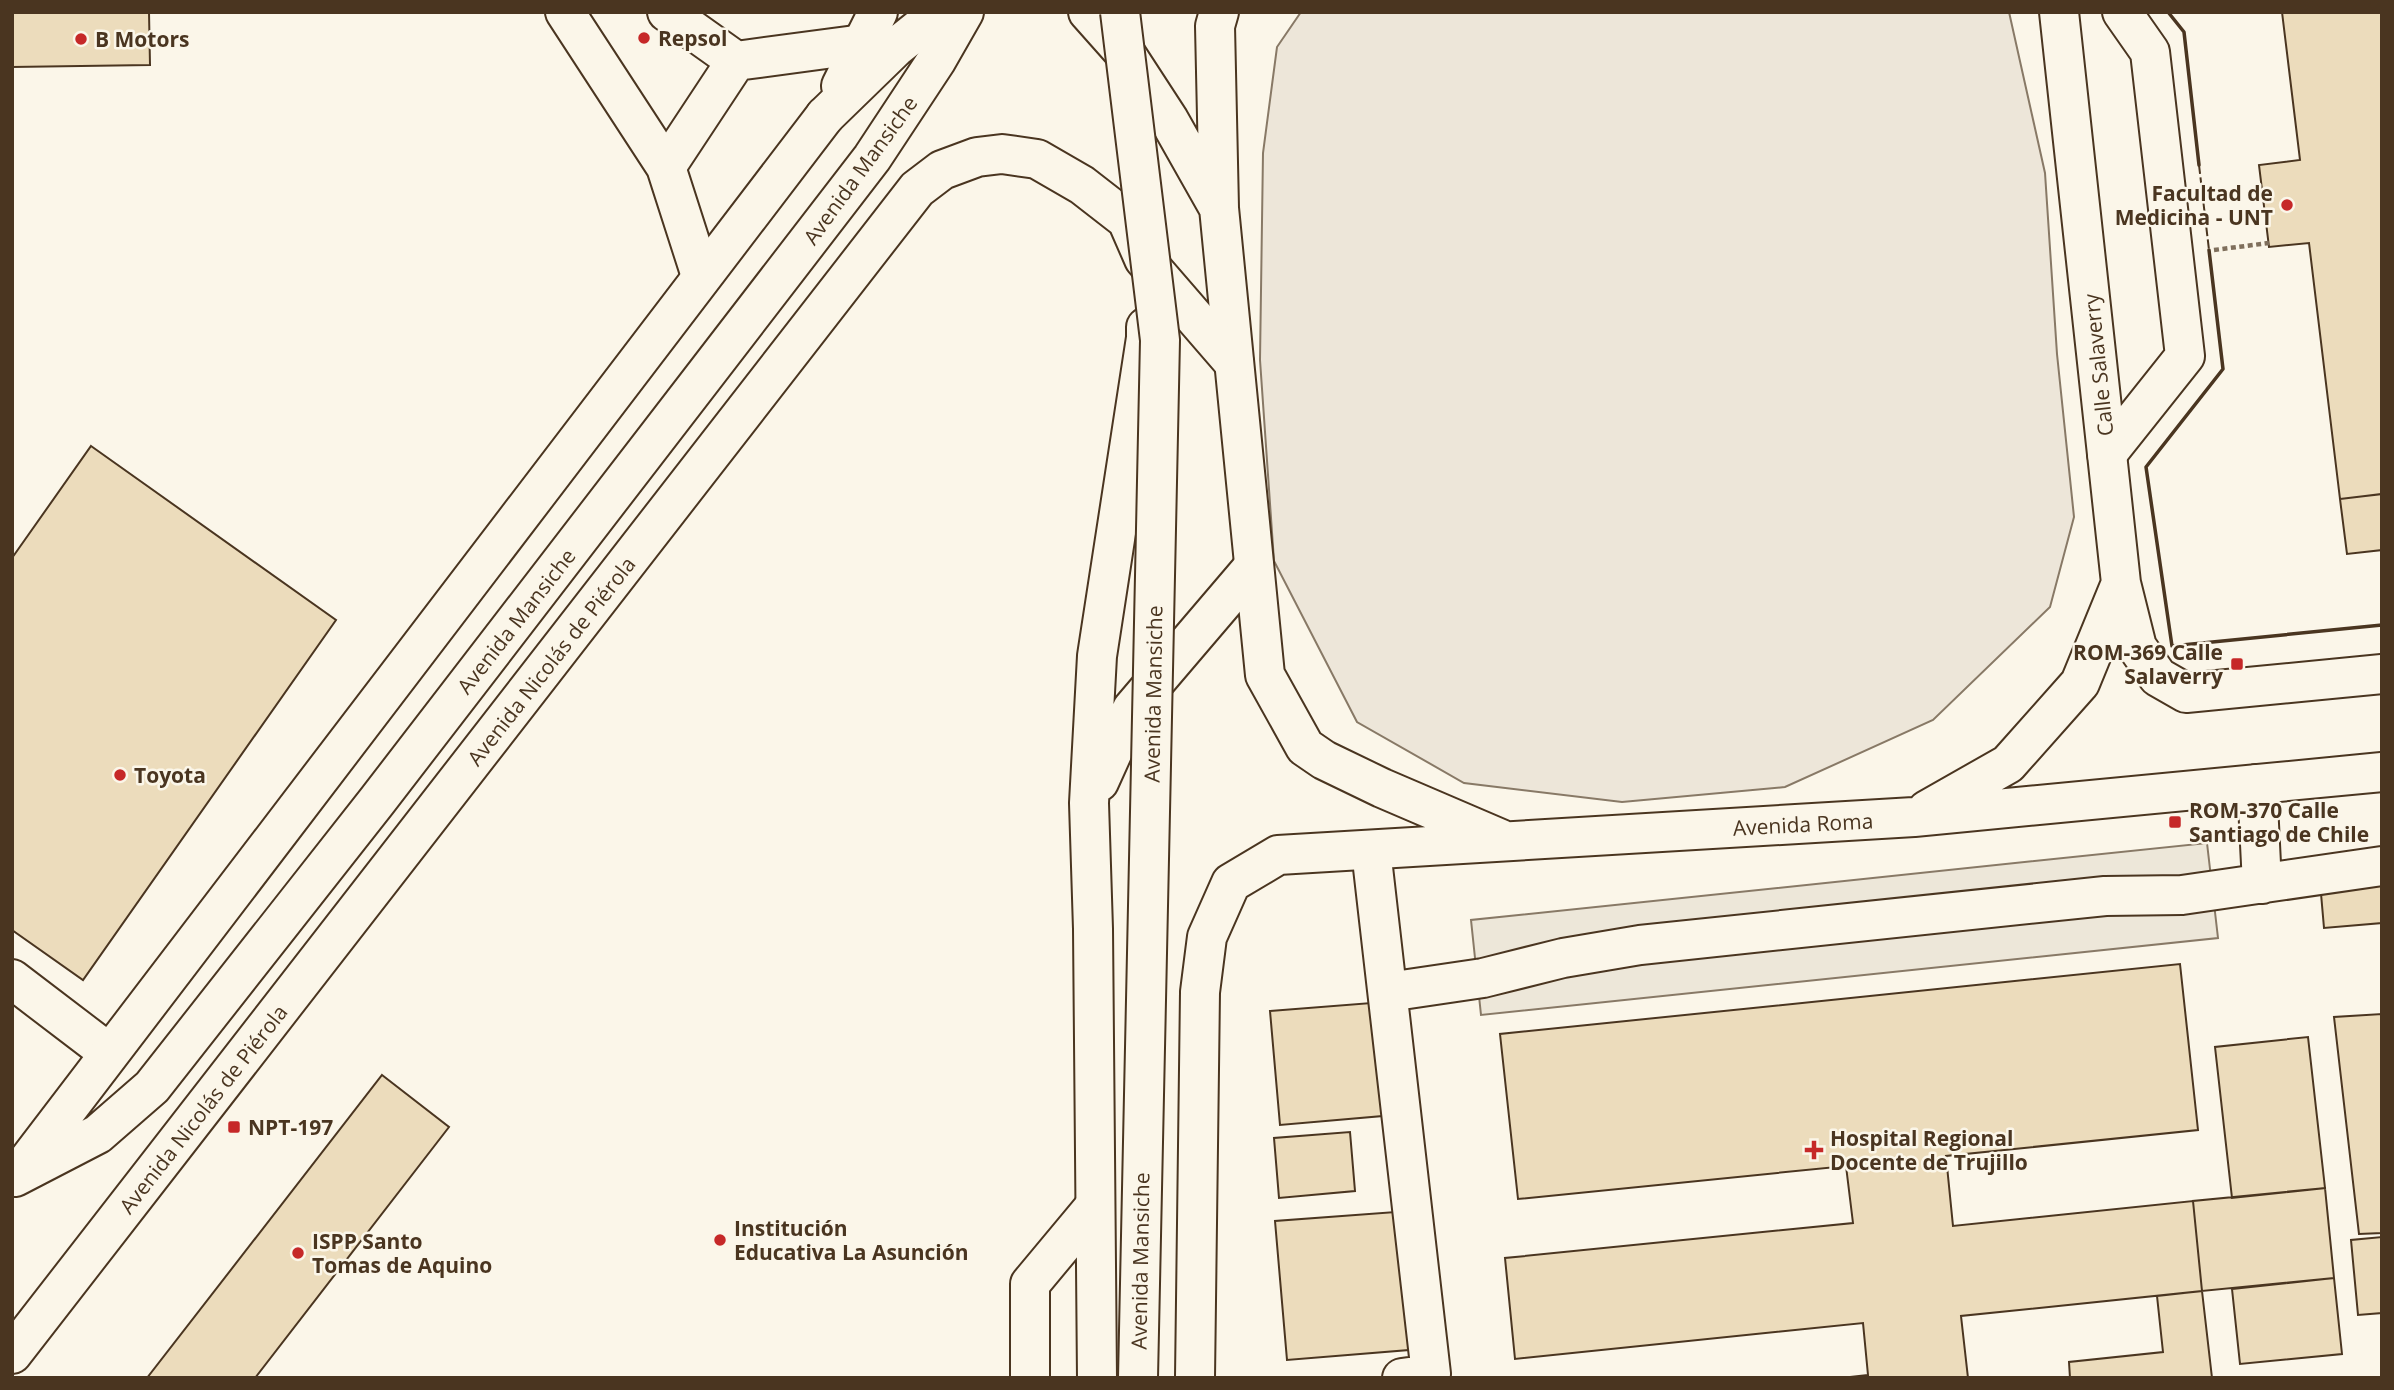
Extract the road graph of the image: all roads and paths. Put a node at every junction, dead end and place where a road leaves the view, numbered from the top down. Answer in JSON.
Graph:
{"nodes":[{"id":1,"x":565,"y":12,"type":"edge"},
{"id":2,"x":667,"y":12,"type":"edge"},
{"id":3,"x":940,"y":12,"type":"edge"},
{"id":4,"x":964,"y":12,"type":"edge"},
{"id":5,"x":1088,"y":12,"type":"edge"},
{"id":6,"x":1120,"y":12,"type":"edge"},
{"id":7,"x":1219,"y":12,"type":"edge"},
{"id":8,"x":2059,"y":12,"type":"edge"},
{"id":9,"x":2122,"y":12,"type":"edge"},
{"id":10,"x":870,"y":28,"type":"edge"},
{"id":11,"x":736,"y":61,"type":"junction"},
{"id":12,"x":825,"y":116,"type":"junction"},
{"id":13,"x":666,"y":167,"type":"junction"},
{"id":14,"x":1219,"y":208,"type":"junction"},
{"id":15,"x":2269,"y":243,"type":"dead end"},
{"id":16,"x":2174,"y":255,"type":"junction"},
{"id":17,"x":1144,"y":259,"type":"junction"},
{"id":18,"x":701,"y":276,"type":"junction"},
{"id":19,"x":1234,"y":363,"type":"junction"},
{"id":20,"x":2107,"y":454,"type":"junction"},
{"id":21,"x":1254,"y":566,"type":"junction"},
{"id":22,"x":2121,"y":583,"type":"junction"},
{"id":23,"x":2382,"y":674,"type":"edge"},
{"id":24,"x":2382,"y":772,"type":"edge"},
{"id":25,"x":2257,"y":784,"type":"junction"},
{"id":26,"x":1089,"y":803,"type":"junction"},
{"id":27,"x":1914,"y":817,"type":"junction"},
{"id":28,"x":1506,"y":842,"type":"junction"},
{"id":29,"x":1371,"y":850,"type":"junction"},
{"id":30,"x":2382,"y":866,"type":"edge"},
{"id":31,"x":2262,"y":884,"type":"junction"},
{"id":32,"x":12,"y":979,"type":"edge"},
{"id":33,"x":1388,"y":992,"type":"junction"},
{"id":34,"x":110,"y":1053,"type":"junction"},
{"id":35,"x":14,"y":1179,"type":"edge"},
{"id":36,"x":1095,"y":1206,"type":"junction"},
{"id":37,"x":12,"y":1354,"type":"edge"},
{"id":38,"x":1030,"y":1378,"type":"edge"},
{"id":39,"x":1097,"y":1378,"type":"edge"},
{"id":40,"x":1138,"y":1378,"type":"edge"},
{"id":41,"x":1195,"y":1378,"type":"edge"},
{"id":42,"x":1402,"y":1378,"type":"edge"}],
"edges":[{"from":1,"to":13,"type":"main road"},
{"from":2,"to":11,"type":"main road"},
{"from":3,"to":12,"type":"main road"},
{"from":4,"to":35,"type":"main road","name":"Avenida Mansiche"},
{"from":5,"to":14,"type":"main road"},
{"from":6,"to":40,"type":"main road","name":"Avenida Mansiche","bridge":true},
{"from":7,"to":14,"type":"main road"},
{"from":8,"to":20,"type":"main road","name":"Calle Salaverry"},
{"from":9,"to":16,"type":"main road"},
{"from":10,"to":11,"type":"main road"},
{"from":10,"to":12,"type":"main road"},
{"from":11,"to":13,"type":"main road"},
{"from":12,"to":18,"type":"main road"},
{"from":13,"to":18,"type":"main road"},
{"from":14,"to":19,"type":"main road"},
{"from":15,"to":16,"type":"path"},
{"from":16,"to":20,"type":"main road"},
{"from":17,"to":19,"type":"main road"},
{"from":17,"to":26,"type":"main road","name":"Avenida Mansiche"},
{"from":17,"to":37,"type":"main road","name":"Avenida Nicolás de Piérola"},
{"from":18,"to":34,"type":"main road"},
{"from":19,"to":21,"type":"main road"},
{"from":20,"to":22,"type":"main road","name":"Calle Salaverry"},
{"from":21,"to":26,"type":"main road"},
{"from":21,"to":28,"type":"main road"},
{"from":22,"to":23,"type":"main road","name":"Calle Salaverry"},
{"from":22,"to":27,"type":"main road"},
{"from":24,"to":25,"type":"main road","name":"Avenida Roma"},
{"from":25,"to":27,"type":"main road","name":"Avenida Roma"},
{"from":25,"to":31,"type":"main road"},
{"from":26,"to":36,"type":"main road","name":"Avenida Mansiche"},
{"from":27,"to":28,"type":"main road","name":"Avenida Roma"},
{"from":28,"to":29,"type":"main road","name":"Avenida Roma"},
{"from":29,"to":33,"type":"main road"},
{"from":29,"to":41,"type":"main road","name":"Avenida Roma"},
{"from":30,"to":31,"type":"main road"},
{"from":31,"to":33,"type":"main road"},
{"from":32,"to":34,"type":"main road"},
{"from":33,"to":42,"type":"main road"},
{"from":34,"to":35,"type":"main road"},
{"from":36,"to":38,"type":"main road"},
{"from":36,"to":39,"type":"main road","name":"Avenida Mansiche"}]}
